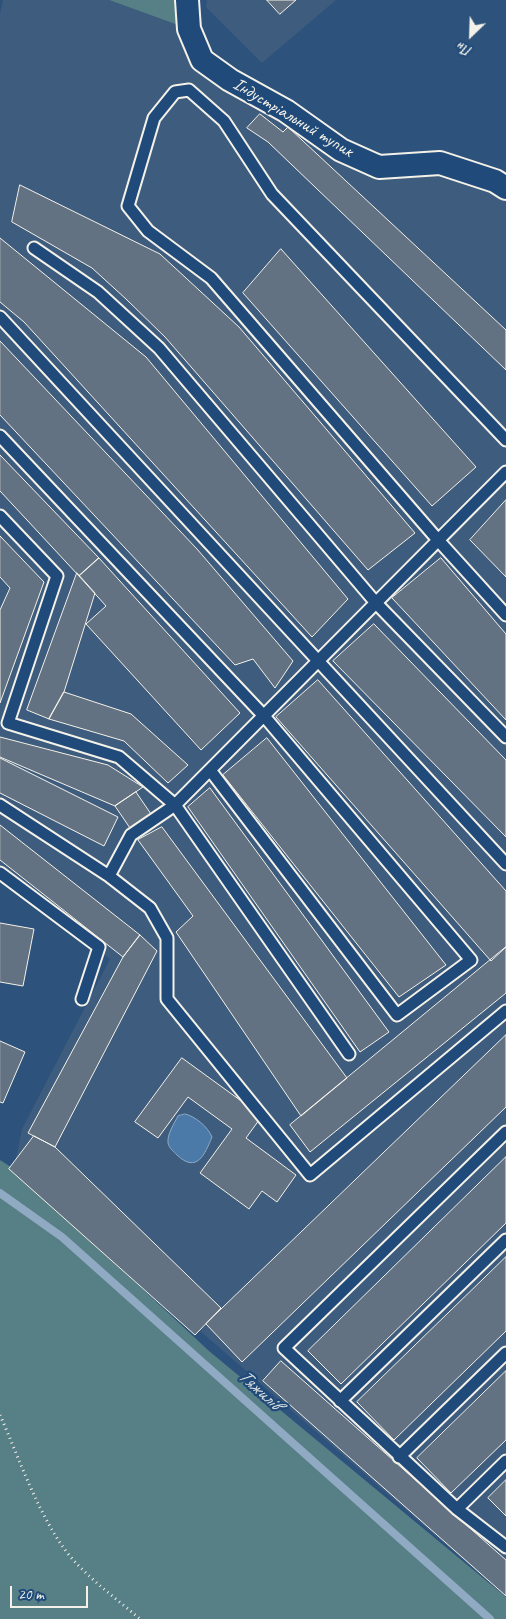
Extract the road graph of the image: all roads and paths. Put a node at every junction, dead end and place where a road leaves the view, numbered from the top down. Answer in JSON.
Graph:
{"nodes":[{"id":1,"x":187,"y":0,"type":"edge"},
{"id":2,"x":506,"y":188,"type":"edge"},
{"id":3,"x":34,"y":248,"type":"dead end"},
{"id":4,"x":0,"y":317,"type":"edge"},
{"id":5,"x":0,"y":436,"type":"edge"},
{"id":6,"x":506,"y":440,"type":"edge"},
{"id":7,"x":506,"y":472,"type":"edge"},
{"id":8,"x":0,"y":516,"type":"edge"},
{"id":9,"x":438,"y":540,"type":"junction"},
{"id":10,"x":376,"y":603,"type":"junction"},
{"id":11,"x":506,"y":615,"type":"edge"},
{"id":12,"x":318,"y":661,"type":"junction"},
{"id":13,"x":264,"y":716,"type":"junction"},
{"id":14,"x":506,"y":738,"type":"edge"},
{"id":15,"x":210,"y":770,"type":"junction"},
{"id":16,"x":0,"y":805,"type":"edge"},
{"id":17,"x":175,"y":805,"type":"junction"},
{"id":18,"x":506,"y":864,"type":"edge"},
{"id":19,"x":0,"y":873,"type":"edge"},
{"id":20,"x":109,"y":876,"type":"junction"},
{"id":21,"x":82,"y":1000,"type":"dead end"},
{"id":22,"x":506,"y":1010,"type":"edge"},
{"id":23,"x":349,"y":1054,"type":"dead end"},
{"id":24,"x":506,"y":1132,"type":"edge"},
{"id":25,"x":506,"y":1240,"type":"edge"},
{"id":26,"x":506,"y":1353,"type":"edge"},
{"id":27,"x":340,"y":1401,"type":"junction"},
{"id":28,"x":0,"y":1415,"type":"edge"},
{"id":29,"x":399,"y":1457,"type":"junction"},
{"id":30,"x":506,"y":1461,"type":"edge"},
{"id":31,"x":457,"y":1510,"type":"junction"},
{"id":32,"x":506,"y":1547,"type":"edge"},
{"id":33,"x":140,"y":1619,"type":"edge"}],
"edges":[{"from":1,"to":2,"type":"street","name":"Індустріальний тупик"},
{"from":3,"to":10,"type":"lane"},
{"from":4,"to":12,"type":"lane"},
{"from":5,"to":13,"type":"lane"},
{"from":6,"to":9,"type":"lane"},
{"from":7,"to":9,"type":"lane"},
{"from":8,"to":17,"type":"lane"},
{"from":9,"to":10,"type":"lane"},
{"from":9,"to":11,"type":"lane"},
{"from":10,"to":12,"type":"lane"},
{"from":10,"to":14,"type":"lane"},
{"from":12,"to":13,"type":"lane"},
{"from":12,"to":18,"type":"lane"},
{"from":13,"to":15,"type":"lane"},
{"from":13,"to":15,"type":"lane"},
{"from":15,"to":17,"type":"lane"},
{"from":16,"to":20,"type":"lane"},
{"from":17,"to":20,"type":"lane"},
{"from":17,"to":23,"type":"lane"},
{"from":19,"to":21,"type":"lane"},
{"from":20,"to":22,"type":"lane"},
{"from":24,"to":27,"type":"lane"},
{"from":25,"to":27,"type":"lane"},
{"from":26,"to":29,"type":"lane"},
{"from":27,"to":29,"type":"lane"},
{"from":28,"to":33,"type":"path"},
{"from":29,"to":31,"type":"lane"},
{"from":30,"to":31,"type":"lane"},
{"from":31,"to":32,"type":"lane"}]}
